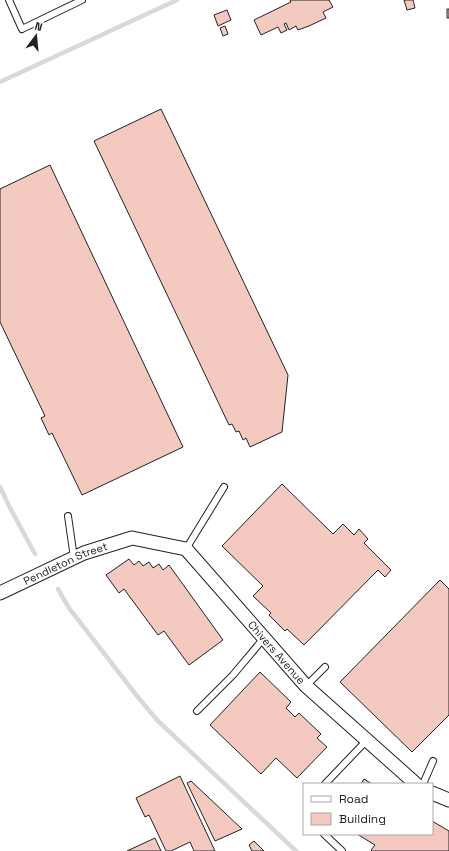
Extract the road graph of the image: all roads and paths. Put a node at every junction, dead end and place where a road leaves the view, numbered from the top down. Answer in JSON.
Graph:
{"nodes":[{"id":1,"x":9,"y":0,"type":"edge"},
{"id":2,"x":82,"y":0,"type":"edge"},
{"id":3,"x":224,"y":487,"type":"dead end"},
{"id":4,"x":68,"y":516,"type":"dead end"},
{"id":5,"x":186,"y":549,"type":"junction"},
{"id":6,"x":74,"y":558,"type":"junction"},
{"id":7,"x":0,"y":593,"type":"edge"},
{"id":8,"x":264,"y":638,"type":"junction"},
{"id":9,"x":325,"y":667,"type":"dead end"},
{"id":10,"x":306,"y":686,"type":"junction"},
{"id":11,"x":197,"y":711,"type":"dead end"},
{"id":12,"x":367,"y":740,"type":"junction"},
{"id":13,"x":433,"y":761,"type":"dead end"},
{"id":14,"x":326,"y":783,"type":"edge"},
{"id":15,"x":415,"y":783,"type":"edge"},
{"id":16,"x":423,"y":783,"type":"edge"},
{"id":17,"x":433,"y":793,"type":"edge"},
{"id":18,"x":449,"y":800,"type":"edge"},
{"id":19,"x":325,"y":835,"type":"edge"},
{"id":20,"x":342,"y":851,"type":"edge"}],
"edges":[{"from":1,"to":2,"type":"lane"},
{"from":3,"to":5,"type":"lane"},
{"from":4,"to":6,"type":"lane"},
{"from":5,"to":6,"type":"street","name":"Pendleton Street"},
{"from":5,"to":8,"type":"street","name":"Chivers Avenue"},
{"from":6,"to":7,"type":"street","name":"Pendleton Street"},
{"from":8,"to":10,"type":"street","name":"Chivers Avenue"},
{"from":8,"to":11,"type":"lane"},
{"from":9,"to":10,"type":"lane"},
{"from":10,"to":12,"type":"street","name":"Chivers Avenue"},
{"from":12,"to":14,"type":"lane"},
{"from":12,"to":15,"type":"street","name":"Chivers Avenue"},
{"from":13,"to":16,"type":"lane"},
{"from":17,"to":18,"type":"street"},
{"from":19,"to":20,"type":"lane"}]}
